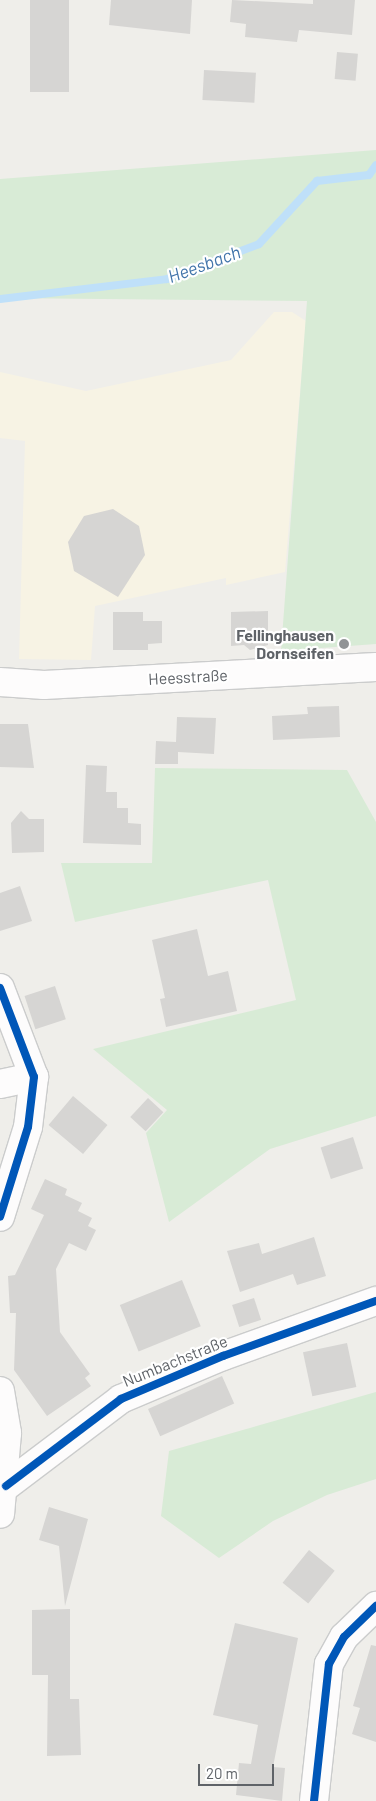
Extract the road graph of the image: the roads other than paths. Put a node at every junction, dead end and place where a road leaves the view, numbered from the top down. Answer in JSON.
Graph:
{"nodes":[{"id":1,"x":376,"y":667,"type":"edge"},
{"id":2,"x":0,"y":682,"type":"edge"},
{"id":3,"x":0,"y":988,"type":"edge"},
{"id":4,"x":34,"y":1077,"type":"junction"},
{"id":5,"x":0,"y":1084,"type":"edge"},
{"id":6,"x":0,"y":1217,"type":"edge"},
{"id":7,"x":376,"y":1300,"type":"edge"},
{"id":8,"x":0,"y":1392,"type":"edge"},
{"id":9,"x":4,"y":1472,"type":"edge"},
{"id":10,"x":0,"y":1514,"type":"edge"},
{"id":11,"x":376,"y":1606,"type":"edge"},
{"id":12,"x":314,"y":1801,"type":"edge"}],
"edges":[{"from":1,"to":2,"type":"street","name":"Heesstraße"},
{"from":3,"to":4,"type":"street"},
{"from":4,"to":5,"type":"street"},
{"from":4,"to":6,"type":"street"},
{"from":7,"to":9,"type":"street","name":"Numbachstraße"},
{"from":8,"to":9,"type":"street"},
{"from":9,"to":10,"type":"street"},
{"from":11,"to":12,"type":"street"}]}
